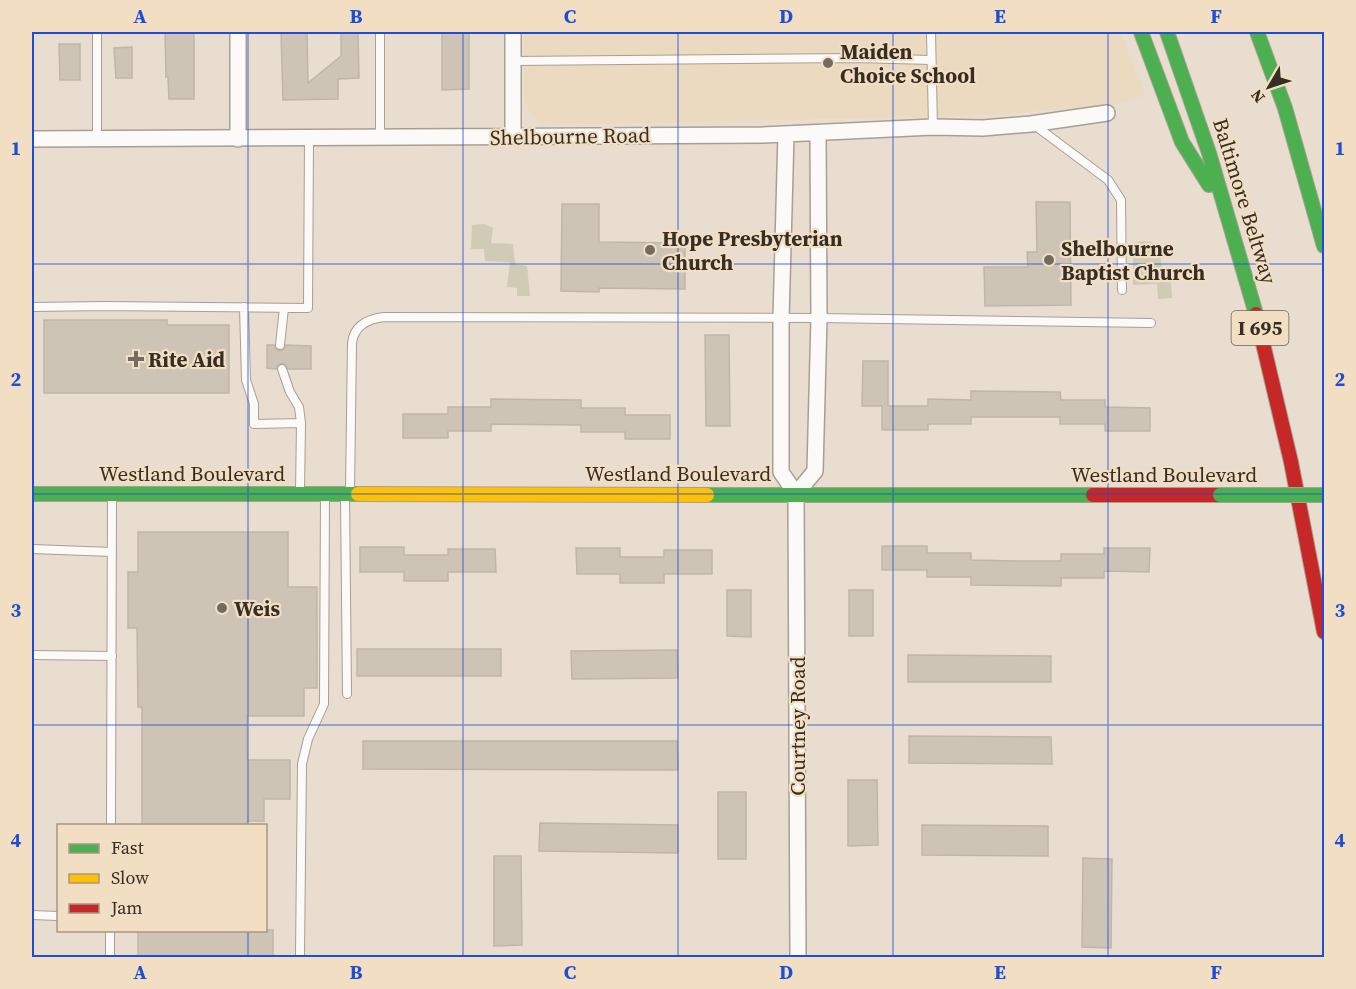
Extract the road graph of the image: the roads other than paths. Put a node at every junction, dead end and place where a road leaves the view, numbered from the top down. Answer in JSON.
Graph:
{"nodes":[{"id":1,"x":97,"y":32,"type":"edge"},
{"id":2,"x":238,"y":32,"type":"edge"},
{"id":3,"x":380,"y":32,"type":"edge"},
{"id":4,"x":513,"y":32,"type":"edge"},
{"id":5,"x":931,"y":32,"type":"edge"},
{"id":6,"x":1141,"y":32,"type":"edge"},
{"id":7,"x":1167,"y":32,"type":"edge"},
{"id":8,"x":1257,"y":32,"type":"edge"},
{"id":9,"x":931,"y":60,"type":"junction"},
{"id":10,"x":513,"y":61,"type":"junction"},
{"id":11,"x":1107,"y":113,"type":"dead end"},
{"id":12,"x":1031,"y":124,"type":"junction"},
{"id":13,"x":933,"y":127,"type":"junction"},
{"id":14,"x":818,"y":133,"type":"junction"},
{"id":15,"x":786,"y":134,"type":"junction"},
{"id":16,"x":513,"y":137,"type":"junction"},
{"id":17,"x":380,"y":138,"type":"junction"},
{"id":18,"x":32,"y":139,"type":"edge"},
{"id":19,"x":97,"y":139,"type":"junction"},
{"id":20,"x":238,"y":139,"type":"junction"},
{"id":21,"x":309,"y":139,"type":"junction"},
{"id":22,"x":1226,"y":212,"type":"junction"},
{"id":23,"x":1324,"y":246,"type":"edge"},
{"id":24,"x":1122,"y":290,"type":"dead end"},
{"id":25,"x":32,"y":307,"type":"edge"},
{"id":26,"x":244,"y":307,"type":"junction"},
{"id":27,"x":284,"y":308,"type":"junction"},
{"id":28,"x":819,"y":318,"type":"junction"},
{"id":29,"x":782,"y":319,"type":"junction"},
{"id":30,"x":1151,"y":323,"type":"dead end"},
{"id":31,"x":280,"y":345,"type":"dead end"},
{"id":32,"x":282,"y":369,"type":"dead end"},
{"id":33,"x":301,"y":423,"type":"junction"},
{"id":34,"x":32,"y":494,"type":"edge"},
{"id":35,"x":112,"y":494,"type":"junction"},
{"id":36,"x":300,"y":494,"type":"junction"},
{"id":37,"x":326,"y":494,"type":"junction"},
{"id":38,"x":348,"y":494,"type":"junction"},
{"id":39,"x":796,"y":494,"type":"junction"},
{"id":40,"x":1324,"y":495,"type":"edge"},
{"id":41,"x":32,"y":549,"type":"edge"},
{"id":42,"x":112,"y":552,"type":"junction"},
{"id":43,"x":1324,"y":632,"type":"edge"},
{"id":44,"x":32,"y":655,"type":"edge"},
{"id":45,"x":112,"y":656,"type":"junction"},
{"id":46,"x":346,"y":694,"type":"dead end"},
{"id":47,"x":111,"y":824,"type":"edge"},
{"id":48,"x":32,"y":915,"type":"edge"},
{"id":49,"x":57,"y":916,"type":"edge"},
{"id":50,"x":110,"y":932,"type":"edge"},
{"id":51,"x":300,"y":955,"type":"dead end"},
{"id":52,"x":110,"y":957,"type":"edge"},
{"id":53,"x":798,"y":957,"type":"edge"}],
"edges":[{"from":1,"to":19,"type":"lane"},
{"from":2,"to":20,"type":"street"},
{"from":3,"to":17,"type":"lane"},
{"from":4,"to":10,"type":"street"},
{"from":5,"to":9,"type":"lane"},
{"from":6,"to":22,"type":"main road"},
{"from":7,"to":22,"type":"main road","name":"Baltimore Beltway","number":"I 695"},
{"from":8,"to":23,"type":"main road"},
{"from":9,"to":10,"type":"lane"},
{"from":9,"to":13,"type":"lane"},
{"from":10,"to":16,"type":"street"},
{"from":11,"to":12,"type":"street","name":"Shelbourne Road"},
{"from":12,"to":13,"type":"street","name":"Shelbourne Road"},
{"from":12,"to":24,"type":"lane"},
{"from":13,"to":14,"type":"street","name":"Shelbourne Road"},
{"from":14,"to":15,"type":"street","name":"Shelbourne Road"},
{"from":14,"to":28,"type":"street"},
{"from":15,"to":16,"type":"street","name":"Shelbourne Road"},
{"from":15,"to":29,"type":"street"},
{"from":16,"to":17,"type":"street","name":"Shelbourne Road"},
{"from":17,"to":21,"type":"street","name":"Shelbourne Road"},
{"from":18,"to":19,"type":"street","name":"Shelbourne Road"},
{"from":19,"to":20,"type":"street","name":"Shelbourne Road"},
{"from":20,"to":21,"type":"street","name":"Shelbourne Road"},
{"from":21,"to":27,"type":"lane"},
{"from":22,"to":43,"type":"main road","name":"Baltimore Beltway","number":"I 695"},
{"from":25,"to":26,"type":"lane"},
{"from":26,"to":27,"type":"lane"},
{"from":26,"to":33,"type":"lane"},
{"from":27,"to":31,"type":"lane"},
{"from":28,"to":29,"type":"lane"},
{"from":28,"to":30,"type":"lane"},
{"from":28,"to":39,"type":"street"},
{"from":29,"to":38,"type":"lane"},
{"from":29,"to":39,"type":"street"},
{"from":32,"to":33,"type":"lane"},
{"from":33,"to":36,"type":"lane"},
{"from":34,"to":35,"type":"main road","name":"Westland Boulevard"},
{"from":35,"to":36,"type":"main road","name":"Westland Boulevard"},
{"from":35,"to":42,"type":"lane"},
{"from":36,"to":37,"type":"main road","name":"Westland Boulevard"},
{"from":37,"to":38,"type":"main road","name":"Westland Boulevard"},
{"from":37,"to":51,"type":"lane"},
{"from":38,"to":39,"type":"main road","name":"Westland Boulevard"},
{"from":38,"to":46,"type":"lane"},
{"from":39,"to":40,"type":"main road","name":"Westland Boulevard","bridge":true},
{"from":39,"to":53,"type":"street","name":"Courtney Road"},
{"from":41,"to":42,"type":"lane"},
{"from":42,"to":45,"type":"lane"},
{"from":44,"to":45,"type":"lane"},
{"from":45,"to":47,"type":"lane"},
{"from":48,"to":49,"type":"lane"},
{"from":50,"to":52,"type":"lane"}]}
